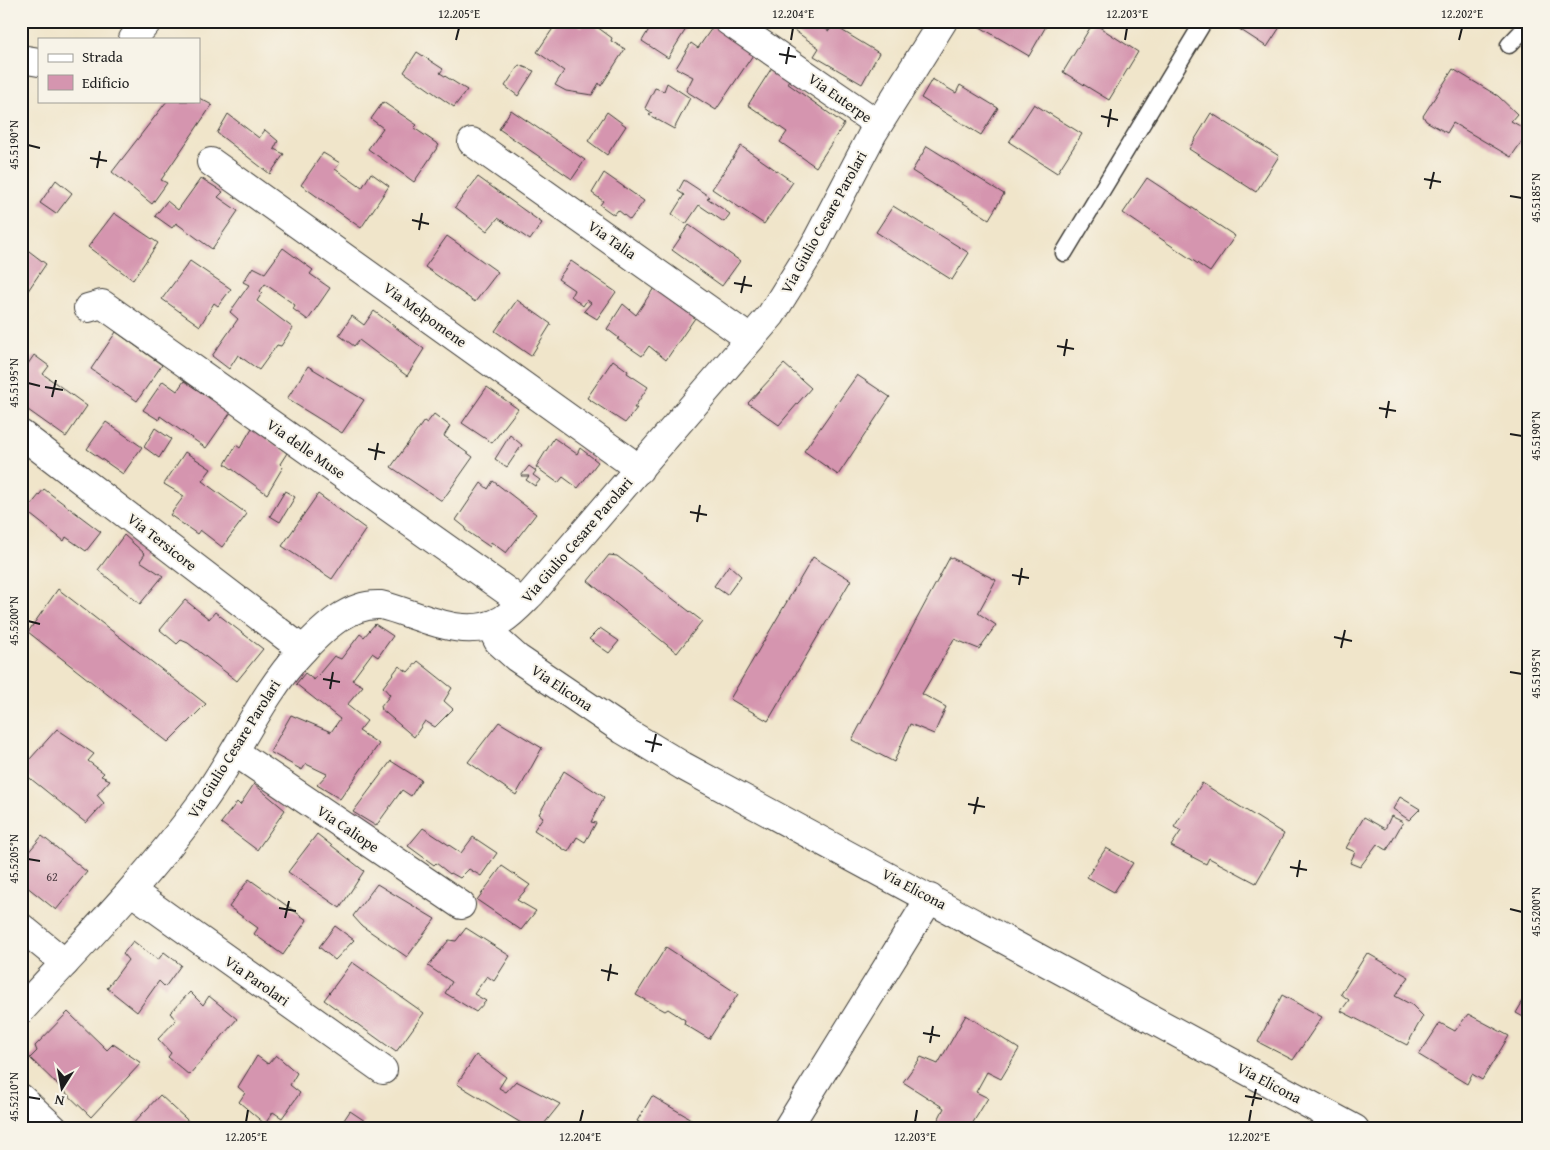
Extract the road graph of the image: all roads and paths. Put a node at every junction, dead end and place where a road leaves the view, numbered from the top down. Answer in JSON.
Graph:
{"nodes":[{"id":1,"x":148,"y":21,"type":"edge"},
{"id":2,"x":728,"y":21,"type":"edge"},
{"id":3,"x":943,"y":21,"type":"edge"},
{"id":4,"x":1204,"y":21,"type":"edge"},
{"id":5,"x":1529,"y":24,"type":"edge"},
{"id":6,"x":134,"y":38,"type":"edge"},
{"id":7,"x":1509,"y":45,"type":"dead end"},
{"id":8,"x":21,"y":59,"type":"edge"},
{"id":9,"x":38,"y":62,"type":"edge"},
{"id":10,"x":878,"y":124,"type":"junction"},
{"id":11,"x":472,"y":142,"type":"dead end"},
{"id":12,"x":211,"y":162,"type":"dead end"},
{"id":13,"x":1064,"y":253,"type":"dead end"},
{"id":14,"x":88,"y":308,"type":"dead end"},
{"id":15,"x":750,"y":339,"type":"junction"},
{"id":16,"x":21,"y":434,"type":"edge"},
{"id":17,"x":639,"y":470,"type":"junction"},
{"id":18,"x":520,"y":604,"type":"junction"},
{"id":19,"x":490,"y":626,"type":"junction"},
{"id":20,"x":303,"y":650,"type":"junction"},
{"id":21,"x":236,"y":752,"type":"junction"},
{"id":22,"x":131,"y":891,"type":"junction"},
{"id":23,"x":930,"y":898,"type":"junction"},
{"id":24,"x":461,"y":905,"type":"dead end"},
{"id":25,"x":21,"y":927,"type":"edge"},
{"id":26,"x":65,"y":963,"type":"junction"},
{"id":27,"x":21,"y":1010,"type":"edge"},
{"id":28,"x":383,"y":1070,"type":"dead end"},
{"id":29,"x":21,"y":1098,"type":"edge"},
{"id":30,"x":54,"y":1129,"type":"edge"},
{"id":31,"x":787,"y":1129,"type":"edge"},
{"id":32,"x":1355,"y":1129,"type":"edge"}],
"edges":[{"from":1,"to":6,"type":"street"},
{"from":2,"to":10,"type":"street","name":"Via Euterpe"},
{"from":3,"to":10,"type":"street","name":"Via Giulio Cesare Parolari"},
{"from":4,"to":13,"type":"lane"},
{"from":5,"to":7,"type":"lane"},
{"from":8,"to":9,"type":"street"},
{"from":10,"to":15,"type":"street","name":"Via Giulio Cesare Parolari"},
{"from":11,"to":15,"type":"street","name":"Via Talia"},
{"from":12,"to":17,"type":"street","name":"Via Melpomene"},
{"from":14,"to":18,"type":"street","name":"Via delle Muse"},
{"from":15,"to":17,"type":"street","name":"Via Giulio Cesare Parolari"},
{"from":16,"to":20,"type":"street","name":"Via Tersicore"},
{"from":17,"to":18,"type":"street","name":"Via Giulio Cesare Parolari"},
{"from":18,"to":19,"type":"street","name":"Via Giulio Cesare Parolari"},
{"from":19,"to":20,"type":"street","name":"Via Giulio Cesare Parolari"},
{"from":19,"to":23,"type":"street","name":"Via Elicona"},
{"from":20,"to":21,"type":"street","name":"Via Giulio Cesare Parolari"},
{"from":21,"to":22,"type":"street","name":"Via Giulio Cesare Parolari"},
{"from":21,"to":24,"type":"street","name":"Via Caliope"},
{"from":22,"to":26,"type":"street","name":"Via Giulio Cesare Parolari"},
{"from":22,"to":28,"type":"street","name":"Via Parolari"},
{"from":23,"to":31,"type":"street"},
{"from":23,"to":32,"type":"street","name":"Via Elicona"},
{"from":25,"to":26,"type":"street"},
{"from":26,"to":27,"type":"street","name":"Via Giulio Cesare Parolari"},
{"from":29,"to":30,"type":"street"}]}
